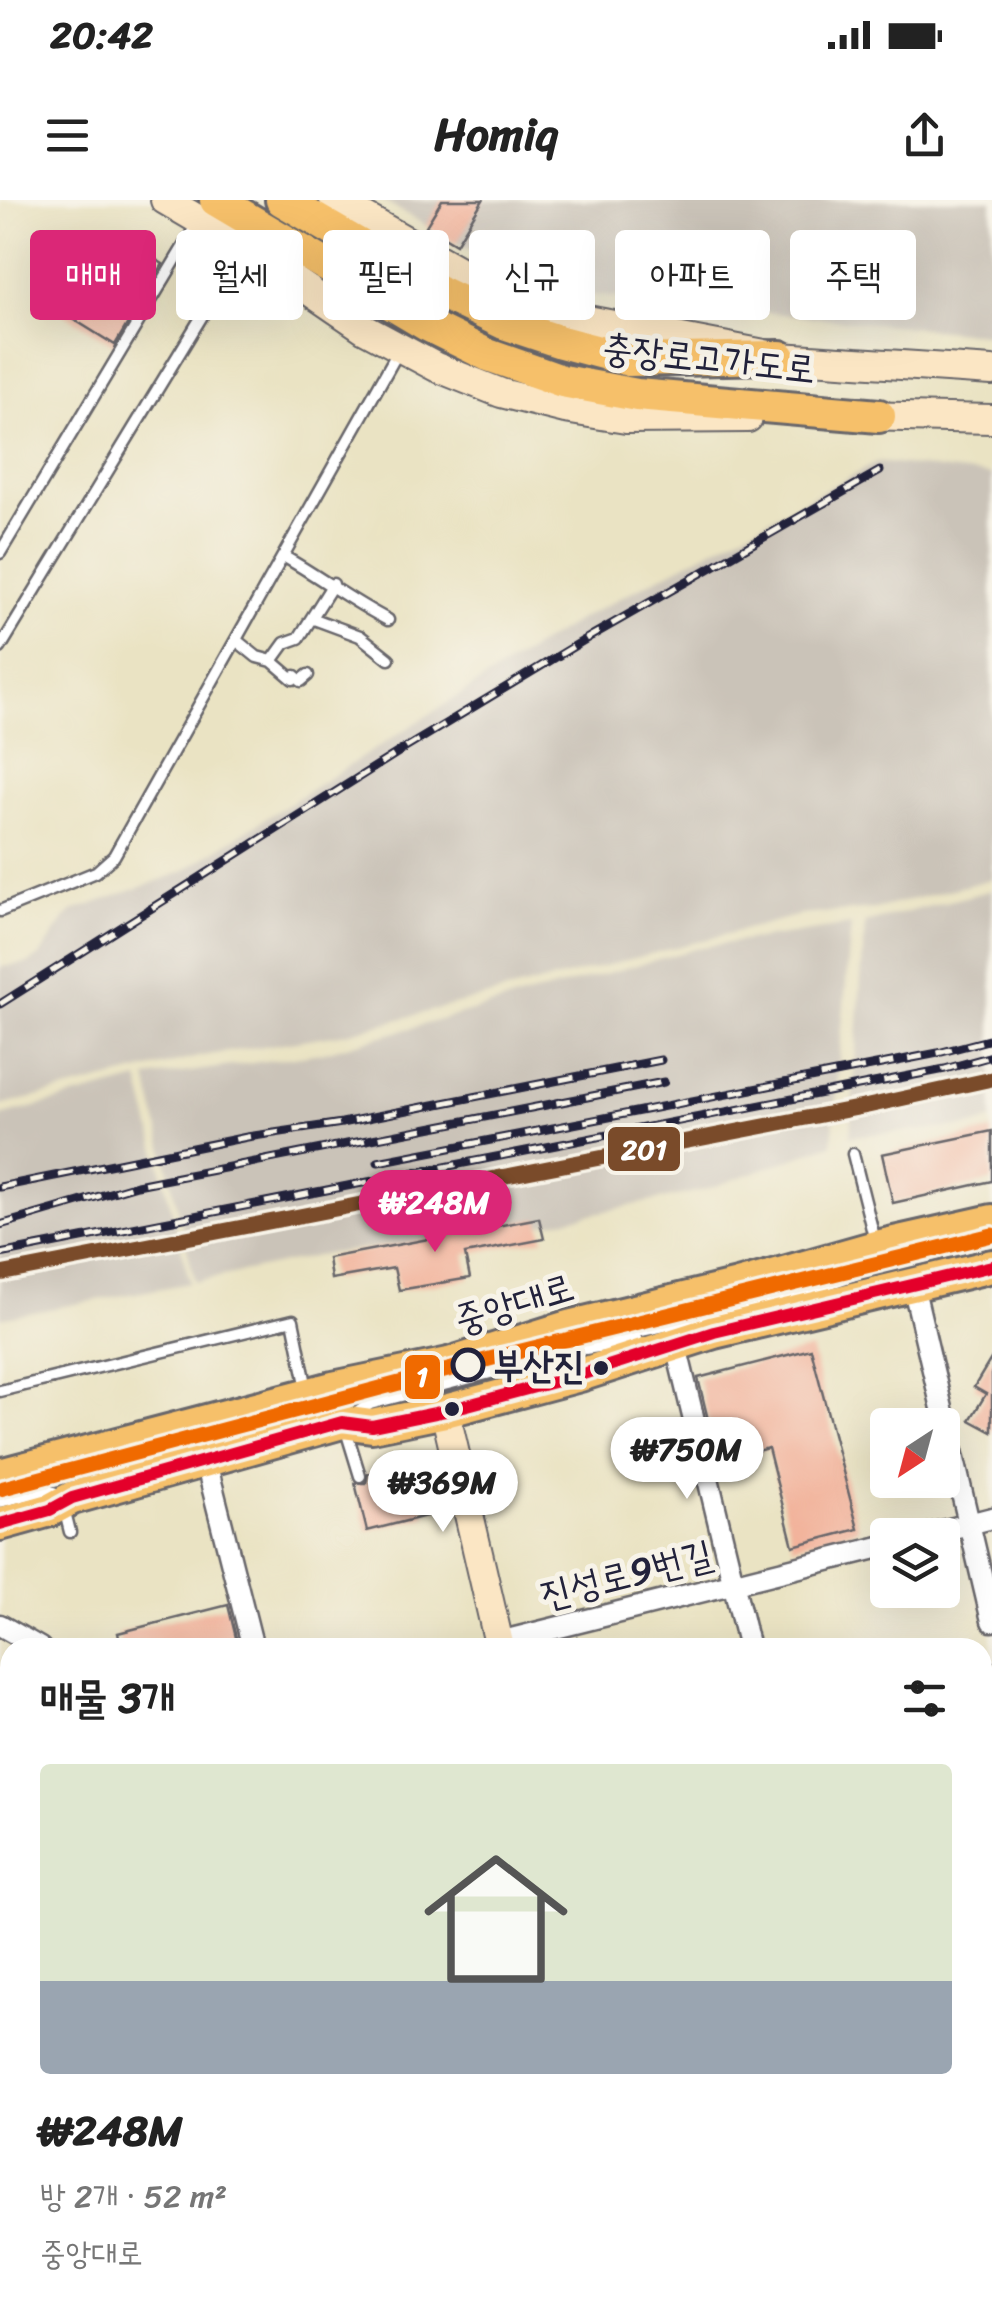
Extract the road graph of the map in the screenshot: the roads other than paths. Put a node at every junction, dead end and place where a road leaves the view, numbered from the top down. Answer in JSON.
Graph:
{"nodes":[{"id":1,"x":165,"y":200,"type":"edge"},
{"id":2,"x":250,"y":200,"type":"edge"},
{"id":3,"x":282,"y":200,"type":"edge"},
{"id":4,"x":334,"y":200,"type":"edge"},
{"id":5,"x":207,"y":210,"type":"edge"},
{"id":6,"x":228,"y":230,"type":"edge"},
{"id":7,"x":303,"y":286,"type":"edge"},
{"id":8,"x":200,"y":320,"type":"edge"},
{"id":9,"x":496,"y":339,"type":"junction"},
{"id":10,"x":400,"y":348,"type":"junction"},
{"id":11,"x":780,"y":357,"type":"junction"},
{"id":12,"x":992,"y":371,"type":"edge"},
{"id":13,"x":879,"y":416,"type":"junction"},
{"id":14,"x":992,"y":419,"type":"edge"},
{"id":15,"x":0,"y":554,"type":"edge"},
{"id":16,"x":283,"y":556,"type":"junction"},
{"id":17,"x":333,"y":584,"type":"junction"},
{"id":18,"x":314,"y":619,"type":"junction"},
{"id":19,"x":388,"y":620,"type":"dead end"},
{"id":20,"x":236,"y":640,"type":"junction"},
{"id":21,"x":0,"y":648,"type":"edge"},
{"id":22,"x":389,"y":660,"type":"dead end"},
{"id":23,"x":272,"y":661,"type":"junction"},
{"id":24,"x":308,"y":675,"type":"dead end"},
{"id":25,"x":0,"y":911,"type":"edge"},
{"id":26,"x":853,"y":1154,"type":"dead end"},
{"id":27,"x":992,"y":1221,"type":"edge"},
{"id":28,"x":876,"y":1247,"type":"junction"},
{"id":29,"x":992,"y":1266,"type":"edge"},
{"id":30,"x":913,"y":1286,"type":"junction"},
{"id":31,"x":714,"y":1332,"type":"junction"},
{"id":32,"x":676,"y":1346,"type":"junction"},
{"id":33,"x":449,"y":1364,"type":"junction"},
{"id":34,"x":0,"y":1391,"type":"edge"},
{"id":35,"x":321,"y":1392,"type":"junction"},
{"id":36,"x":444,"y":1411,"type":"junction"},
{"id":37,"x":342,"y":1422,"type":"junction"},
{"id":38,"x":94,"y":1452,"type":"junction"},
{"id":39,"x":206,"y":1462,"type":"junction"},
{"id":40,"x":0,"y":1474,"type":"edge"},
{"id":41,"x":360,"y":1476,"type":"dead end"},
{"id":42,"x":0,"y":1494,"type":"edge"},
{"id":43,"x":72,"y":1498,"type":"junction"},
{"id":44,"x":0,"y":1502,"type":"edge"},
{"id":45,"x":992,"y":1518,"type":"edge"},
{"id":46,"x":0,"y":1524,"type":"edge"},
{"id":47,"x":969,"y":1524,"type":"junction"},
{"id":48,"x":960,"y":1526,"type":"edge"},
{"id":49,"x":70,"y":1532,"type":"dead end"},
{"id":50,"x":870,"y":1549,"type":"edge"},
{"id":51,"x":733,"y":1583,"type":"junction"},
{"id":52,"x":992,"y":1621,"type":"edge"},
{"id":53,"x":0,"y":1625,"type":"edge"},
{"id":54,"x":23,"y":1638,"type":"edge"},
{"id":55,"x":250,"y":1638,"type":"edge"},
{"id":56,"x":497,"y":1638,"type":"edge"},
{"id":57,"x":525,"y":1638,"type":"edge"},
{"id":58,"x":747,"y":1638,"type":"edge"}],
"edges":[{"from":1,"to":5,"type":"main road"},
{"from":2,"to":9,"type":"main road","name":"충장로고가도로"},
{"from":3,"to":9,"type":"main road","name":"충장로고가도로"},
{"from":4,"to":11,"type":"main road"},
{"from":5,"to":6,"type":"main road"},
{"from":5,"to":9,"type":"main road","name":"충장로고가도로"},
{"from":5,"to":15,"type":"lane"},
{"from":7,"to":10,"type":"main road"},
{"from":8,"to":21,"type":"lane"},
{"from":9,"to":11,"type":"main road","name":"충장로고가도로"},
{"from":9,"to":13,"type":"main road","name":"충장로고가도로"},
{"from":10,"to":13,"type":"main road"},
{"from":10,"to":16,"type":"lane"},
{"from":11,"to":12,"type":"main road"},
{"from":13,"to":14,"type":"main road"},
{"from":16,"to":17,"type":"lane"},
{"from":16,"to":20,"type":"lane"},
{"from":17,"to":18,"type":"lane"},
{"from":17,"to":19,"type":"lane"},
{"from":18,"to":22,"type":"lane"},
{"from":18,"to":23,"type":"lane"},
{"from":20,"to":23,"type":"lane"},
{"from":20,"to":25,"type":"lane"},
{"from":23,"to":24,"type":"lane"},
{"from":26,"to":28,"type":"lane"},
{"from":27,"to":28,"type":"main road","name":"중앙대로"},
{"from":27,"to":33,"type":"lane"},
{"from":28,"to":33,"type":"main road","name":"중앙대로"},
{"from":29,"to":30,"type":"main road"},
{"from":30,"to":31,"type":"main road"},
{"from":30,"to":47,"type":"street"},
{"from":31,"to":32,"type":"main road"},
{"from":31,"to":37,"type":"lane"},
{"from":32,"to":36,"type":"main road"},
{"from":32,"to":51,"type":"street"},
{"from":33,"to":35,"type":"main road","name":"중앙대로"},
{"from":34,"to":35,"type":"lane"},
{"from":35,"to":37,"type":"lane"},
{"from":35,"to":38,"type":"main road","name":"중앙대로"},
{"from":36,"to":37,"type":"main road"},
{"from":36,"to":56,"type":"main road"},
{"from":37,"to":39,"type":"main road"},
{"from":37,"to":41,"type":"lane"},
{"from":38,"to":40,"type":"main road","name":"중앙대로"},
{"from":38,"to":42,"type":"lane"},
{"from":38,"to":43,"type":"lane"},
{"from":39,"to":43,"type":"main road"},
{"from":39,"to":55,"type":"street"},
{"from":43,"to":44,"type":"lane"},
{"from":43,"to":46,"type":"main road"},
{"from":43,"to":49,"type":"lane"},
{"from":45,"to":47,"type":"street"},
{"from":47,"to":48,"type":"street"},
{"from":47,"to":52,"type":"street"},
{"from":50,"to":51,"type":"street","name":"진성로9번길"},
{"from":51,"to":57,"type":"street","name":"진성로9번길"},
{"from":51,"to":58,"type":"street"},
{"from":53,"to":54,"type":"street"}]}
